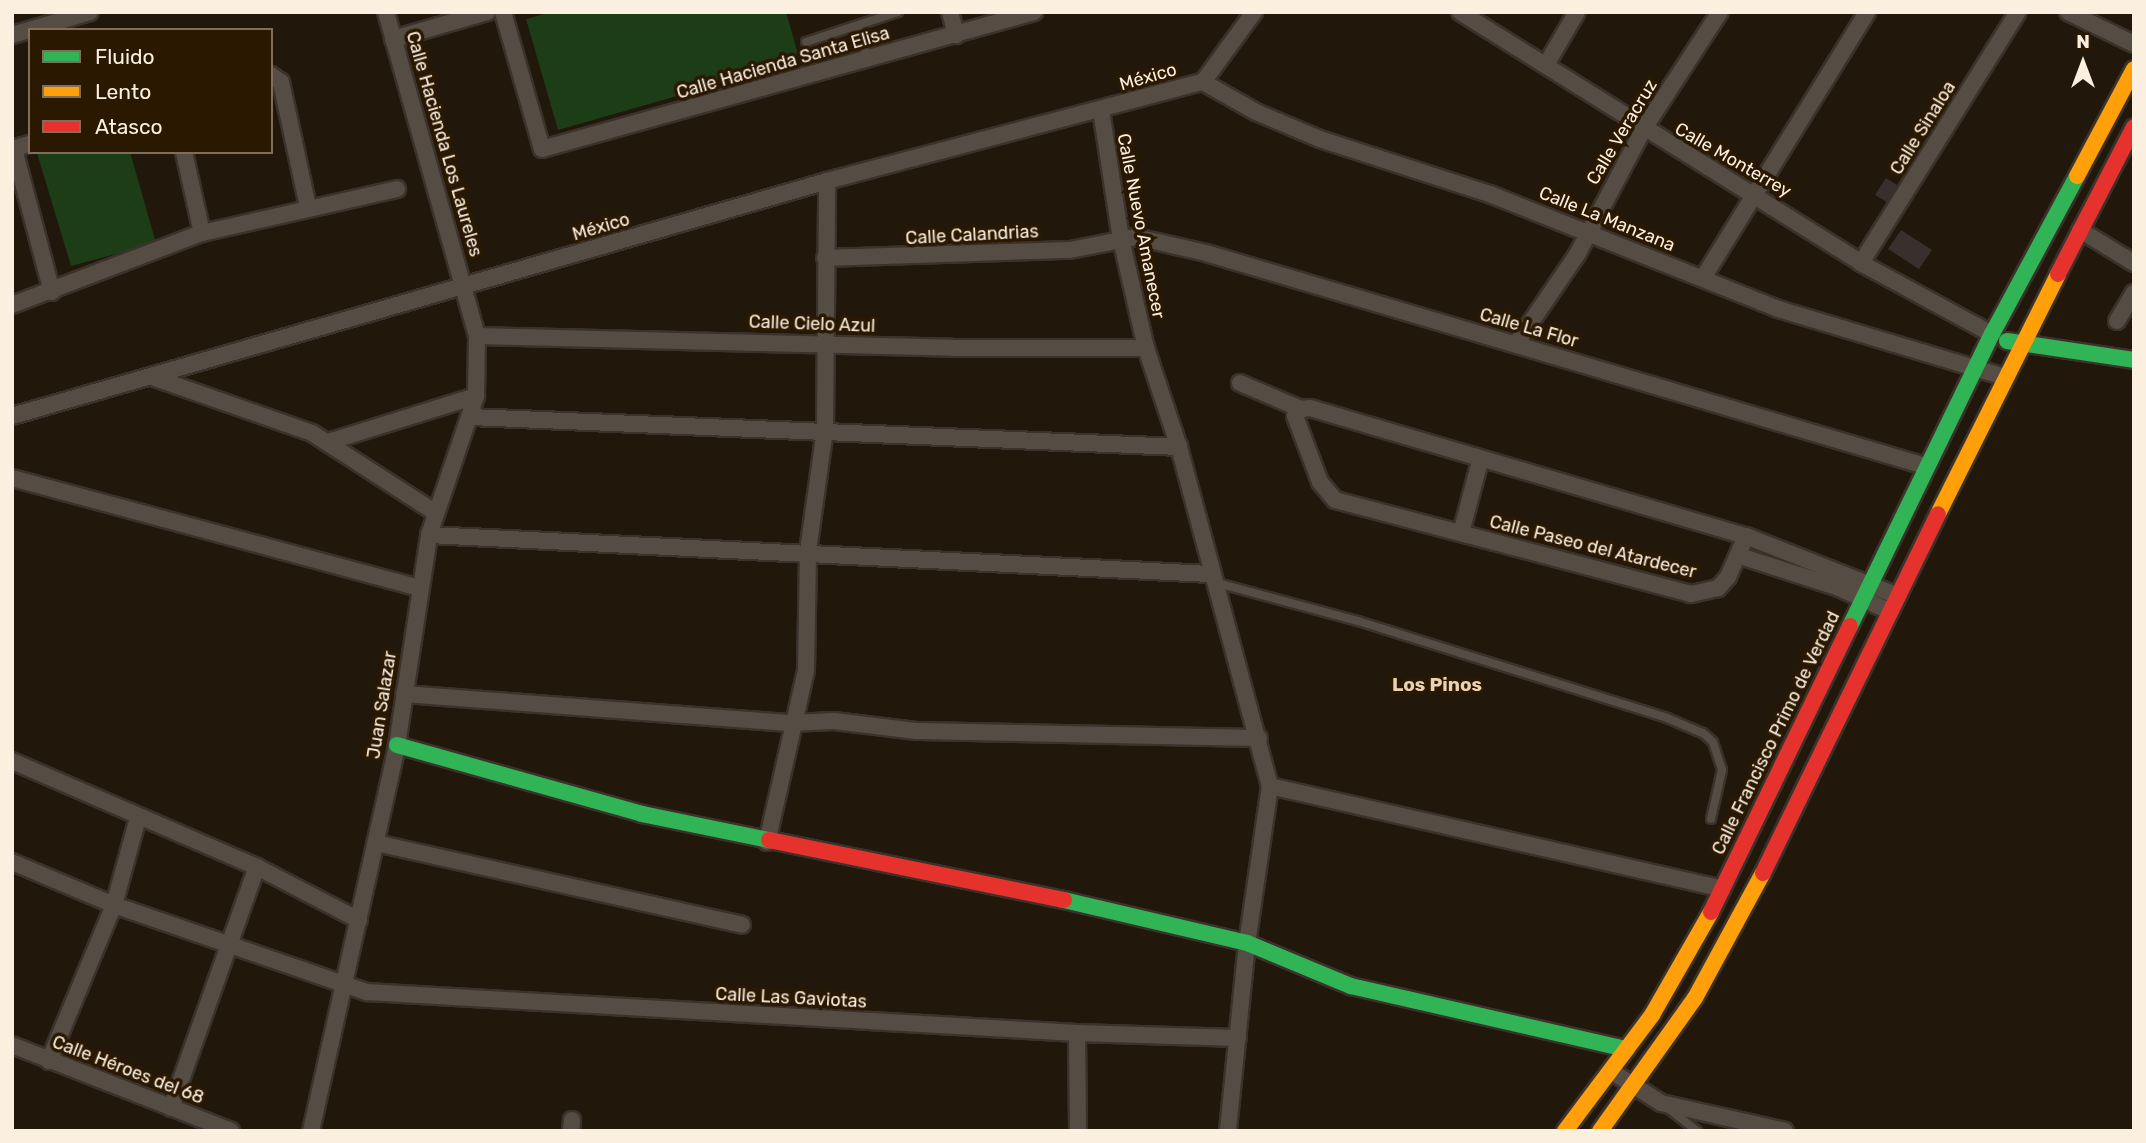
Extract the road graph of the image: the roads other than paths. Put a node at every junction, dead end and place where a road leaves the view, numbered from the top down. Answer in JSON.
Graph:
{"nodes":[{"id":1,"x":90,"y":12,"type":"edge"},
{"id":2,"x":386,"y":12,"type":"edge"},
{"id":3,"x":487,"y":12,"type":"edge"},
{"id":4,"x":503,"y":12,"type":"edge"},
{"id":5,"x":898,"y":12,"type":"edge"},
{"id":6,"x":950,"y":12,"type":"edge"},
{"id":7,"x":1034,"y":12,"type":"edge"},
{"id":8,"x":1254,"y":12,"type":"edge"},
{"id":9,"x":1460,"y":12,"type":"edge"},
{"id":10,"x":1577,"y":12,"type":"edge"},
{"id":11,"x":1720,"y":12,"type":"edge"},
{"id":12,"x":1867,"y":12,"type":"edge"},
{"id":13,"x":2018,"y":12,"type":"edge"},
{"id":14,"x":2068,"y":12,"type":"edge"},
{"id":15,"x":41,"y":19,"type":"edge"},
{"id":16,"x":858,"y":27,"type":"junction"},
{"id":17,"x":12,"y":35,"type":"edge"},
{"id":18,"x":956,"y":35,"type":"junction"},
{"id":19,"x":393,"y":39,"type":"junction"},
{"id":20,"x":806,"y":42,"type":"dead end"},
{"id":21,"x":2134,"y":44,"type":"edge"},
{"id":22,"x":868,"y":60,"type":"junction"},
{"id":23,"x":1546,"y":65,"type":"junction"},
{"id":24,"x":2134,"y":69,"type":"edge"},
{"id":25,"x":273,"y":76,"type":"edge"},
{"id":26,"x":1203,"y":82,"type":"junction"},
{"id":27,"x":1101,"y":110,"type":"junction"},
{"id":28,"x":2134,"y":127,"type":"edge"},
{"id":29,"x":1643,"y":130,"type":"junction"},
{"id":30,"x":19,"y":147,"type":"edge"},
{"id":31,"x":184,"y":154,"type":"edge"},
{"id":32,"x":827,"y":181,"type":"junction"},
{"id":33,"x":397,"y":190,"type":"dead end"},
{"id":34,"x":1753,"y":192,"type":"junction"},
{"id":35,"x":308,"y":207,"type":"junction"},
{"id":36,"x":2080,"y":230,"type":"junction"},
{"id":37,"x":1587,"y":232,"type":"junction"},
{"id":38,"x":202,"y":233,"type":"junction"},
{"id":39,"x":1121,"y":239,"type":"junction"},
{"id":40,"x":825,"y":258,"type":"junction"},
{"id":41,"x":1861,"y":263,"type":"junction"},
{"id":42,"x":2134,"y":263,"type":"edge"},
{"id":43,"x":1703,"y":278,"type":"junction"},
{"id":44,"x":466,"y":288,"type":"junction"},
{"id":45,"x":52,"y":292,"type":"junction"},
{"id":46,"x":2134,"y":293,"type":"edge"},
{"id":47,"x":12,"y":305,"type":"edge"},
{"id":48,"x":2118,"y":321,"type":"dead end"},
{"id":49,"x":1992,"y":334,"type":"junction"},
{"id":50,"x":477,"y":336,"type":"junction"},
{"id":51,"x":826,"y":342,"type":"junction"},
{"id":52,"x":1516,"y":344,"type":"junction"},
{"id":53,"x":2019,"y":346,"type":"junction"},
{"id":54,"x":1146,"y":348,"type":"junction"},
{"id":55,"x":2134,"y":360,"type":"edge"},
{"id":56,"x":1975,"y":367,"type":"junction"},
{"id":57,"x":2004,"y":377,"type":"junction"},
{"id":58,"x":155,"y":378,"type":"junction"},
{"id":59,"x":1240,"y":383,"type":"dead end"},
{"id":60,"x":476,"y":396,"type":"junction"},
{"id":61,"x":1301,"y":409,"type":"junction"},
{"id":62,"x":12,"y":416,"type":"edge"},
{"id":63,"x":470,"y":417,"type":"junction"},
{"id":64,"x":825,"y":430,"type":"junction"},
{"id":65,"x":328,"y":442,"type":"junction"},
{"id":66,"x":1179,"y":447,"type":"junction"},
{"id":67,"x":1480,"y":461,"type":"junction"},
{"id":68,"x":1926,"y":467,"type":"junction"},
{"id":69,"x":12,"y":478,"type":"edge"},
{"id":70,"x":436,"y":513,"type":"junction"},
{"id":71,"x":1461,"y":533,"type":"junction"},
{"id":72,"x":429,"y":535,"type":"junction"},
{"id":73,"x":1746,"y":536,"type":"junction"},
{"id":74,"x":808,"y":551,"type":"junction"},
{"id":75,"x":1740,"y":556,"type":"junction"},
{"id":76,"x":1213,"y":578,"type":"junction"},
{"id":77,"x":419,"y":588,"type":"junction"},
{"id":78,"x":1866,"y":592,"type":"junction"},
{"id":79,"x":1896,"y":595,"type":"junction"},
{"id":80,"x":1889,"y":611,"type":"junction"},
{"id":81,"x":404,"y":694,"type":"junction"},
{"id":82,"x":792,"y":723,"type":"junction"},
{"id":83,"x":1259,"y":738,"type":"junction"},
{"id":84,"x":397,"y":745,"type":"junction"},
{"id":85,"x":12,"y":761,"type":"edge"},
{"id":86,"x":1270,"y":786,"type":"junction"},
{"id":87,"x":138,"y":818,"type":"junction"},
{"id":88,"x":1711,"y":819,"type":"dead end"},
{"id":89,"x":767,"y":842,"type":"junction"},
{"id":90,"x":376,"y":844,"type":"junction"},
{"id":91,"x":12,"y":862,"type":"edge"},
{"id":92,"x":257,"y":867,"type":"junction"},
{"id":93,"x":1722,"y":889,"type":"junction"},
{"id":94,"x":114,"y":905,"type":"junction"},
{"id":95,"x":359,"y":920,"type":"junction"},
{"id":96,"x":742,"y":925,"type":"dead end"},
{"id":97,"x":232,"y":943,"type":"junction"},
{"id":98,"x":1247,"y":943,"type":"junction"},
{"id":99,"x":343,"y":986,"type":"junction"},
{"id":100,"x":1077,"y":1033,"type":"junction"},
{"id":101,"x":1238,"y":1038,"type":"junction"},
{"id":102,"x":12,"y":1045,"type":"edge"},
{"id":103,"x":1627,"y":1049,"type":"junction"},
{"id":104,"x":49,"y":1061,"type":"junction"},
{"id":105,"x":1611,"y":1070,"type":"junction"},
{"id":106,"x":1633,"y":1086,"type":"junction"},
{"id":107,"x":1661,"y":1103,"type":"junction"},
{"id":108,"x":171,"y":1108,"type":"junction"},
{"id":109,"x":231,"y":1131,"type":"edge"},
{"id":110,"x":312,"y":1131,"type":"edge"},
{"id":111,"x":1079,"y":1131,"type":"edge"},
{"id":112,"x":1228,"y":1131,"type":"edge"},
{"id":113,"x":1565,"y":1131,"type":"edge"},
{"id":114,"x":1600,"y":1131,"type":"edge"},
{"id":115,"x":1696,"y":1131,"type":"edge"},
{"id":116,"x":1784,"y":1131,"type":"edge"}],
"edges":[{"from":1,"to":15,"type":"street"},
{"from":2,"to":19,"type":"street","name":"Calle Hacienda Los Laureles"},
{"from":3,"to":19,"type":"street"},
{"from":4,"to":22,"type":"street","name":"Calle Hacienda Santa Elisa"},
{"from":5,"to":16,"type":"lane"},
{"from":6,"to":18,"type":"street"},
{"from":7,"to":18,"type":"street","name":"Calle Hacienda Santa Elisa"},
{"from":8,"to":26,"type":"street"},
{"from":9,"to":23,"type":"street","name":"Calle Monterrey"},
{"from":10,"to":23,"type":"street"},
{"from":11,"to":29,"type":"street","name":"Calle Veracruz"},
{"from":12,"to":34,"type":"street"},
{"from":13,"to":41,"type":"street","name":"Calle Sinaloa"},
{"from":14,"to":21,"type":"street"},
{"from":15,"to":17,"type":"street"},
{"from":16,"to":20,"type":"lane"},
{"from":16,"to":22,"type":"lane"},
{"from":18,"to":22,"type":"street","name":"Calle Hacienda Santa Elisa"},
{"from":19,"to":44,"type":"street","name":"Calle Hacienda Los Laureles"},
{"from":23,"to":29,"type":"street","name":"Calle Monterrey"},
{"from":24,"to":49,"type":"main road","name":"Calle Francisco Primo de Verdad"},
{"from":25,"to":35,"type":"street"},
{"from":26,"to":27,"type":"street","name":"México"},
{"from":26,"to":37,"type":"street","name":"Calle La Manzana"},
{"from":27,"to":32,"type":"street","name":"México"},
{"from":27,"to":39,"type":"street","name":"Calle Nuevo Amanecer"},
{"from":28,"to":36,"type":"main road"},
{"from":29,"to":34,"type":"street","name":"Calle Monterrey"},
{"from":29,"to":37,"type":"street","name":"Calle Veracruz"},
{"from":30,"to":45,"type":"street"},
{"from":31,"to":38,"type":"street"},
{"from":32,"to":40,"type":"street"},
{"from":32,"to":44,"type":"street","name":"México"},
{"from":33,"to":35,"type":"street"},
{"from":34,"to":41,"type":"street","name":"Calle Monterrey"},
{"from":34,"to":43,"type":"street"},
{"from":35,"to":38,"type":"street"},
{"from":36,"to":42,"type":"street"},
{"from":36,"to":53,"type":"main road"},
{"from":37,"to":43,"type":"street","name":"Calle La Manzana"},
{"from":37,"to":52,"type":"street","name":"Calle Veracruz"},
{"from":38,"to":45,"type":"street"},
{"from":39,"to":40,"type":"street","name":"Calle Calandrias"},
{"from":39,"to":52,"type":"street","name":"Calle La Flor"},
{"from":39,"to":54,"type":"street","name":"Calle Nuevo Amanecer"},
{"from":40,"to":51,"type":"street"},
{"from":41,"to":49,"type":"street","name":"Calle Monterrey"},
{"from":43,"to":56,"type":"street","name":"Calle La Manzana"},
{"from":44,"to":50,"type":"street","name":"Juan Salazar"},
{"from":44,"to":58,"type":"street","name":"México"},
{"from":45,"to":47,"type":"street"},
{"from":46,"to":48,"type":"street"},
{"from":49,"to":53,"type":"main road"},
{"from":49,"to":56,"type":"main road","name":"Calle Francisco Primo de Verdad"},
{"from":50,"to":51,"type":"street","name":"Calle Cielo Azul"},
{"from":50,"to":60,"type":"street","name":"Juan Salazar"},
{"from":51,"to":54,"type":"street","name":"Calle Cielo Azul"},
{"from":51,"to":64,"type":"street"},
{"from":52,"to":68,"type":"street","name":"Calle La Flor"},
{"from":53,"to":55,"type":"main road"},
{"from":53,"to":57,"type":"main road"},
{"from":54,"to":66,"type":"street","name":"Calle Nuevo Amanecer"},
{"from":56,"to":57,"type":"street","name":"Calle La Manzana"},
{"from":56,"to":68,"type":"main road","name":"Calle Francisco Primo de Verdad"},
{"from":57,"to":79,"type":"main road"},
{"from":58,"to":62,"type":"street","name":"México"},
{"from":58,"to":65,"type":"street"},
{"from":59,"to":61,"type":"street"},
{"from":60,"to":63,"type":"street","name":"Juan Salazar"},
{"from":60,"to":65,"type":"street"},
{"from":61,"to":67,"type":"street"},
{"from":61,"to":71,"type":"street","name":"Calle Paseo del Atardecer"},
{"from":63,"to":64,"type":"street"},
{"from":63,"to":70,"type":"street","name":"Juan Salazar"},
{"from":64,"to":66,"type":"street"},
{"from":64,"to":74,"type":"street"},
{"from":65,"to":70,"type":"street"},
{"from":66,"to":76,"type":"street","name":"Calle Nuevo Amanecer"},
{"from":67,"to":71,"type":"street","name":"Calle Paseo del Atardecer"},
{"from":67,"to":73,"type":"street"},
{"from":68,"to":78,"type":"main road","name":"Calle Francisco Primo de Verdad"},
{"from":69,"to":77,"type":"street"},
{"from":70,"to":72,"type":"street","name":"Juan Salazar"},
{"from":71,"to":75,"type":"street","name":"Calle Paseo del Atardecer"},
{"from":72,"to":74,"type":"street"},
{"from":72,"to":77,"type":"street","name":"Juan Salazar"},
{"from":73,"to":75,"type":"street","name":"Calle Paseo del Atardecer"},
{"from":73,"to":78,"type":"street"},
{"from":74,"to":76,"type":"street"},
{"from":74,"to":82,"type":"street"},
{"from":75,"to":78,"type":"street"},
{"from":76,"to":83,"type":"street","name":"Calle Nuevo Amanecer"},
{"from":76,"to":88,"type":"lane"},
{"from":77,"to":81,"type":"street","name":"Juan Salazar"},
{"from":78,"to":79,"type":"street"},
{"from":78,"to":80,"type":"street"},
{"from":78,"to":93,"type":"main road","name":"Calle Francisco Primo de Verdad"},
{"from":79,"to":80,"type":"main road"},
{"from":80,"to":106,"type":"main road"},
{"from":81,"to":82,"type":"street"},
{"from":81,"to":84,"type":"street","name":"Juan Salazar"},
{"from":82,"to":83,"type":"street"},
{"from":82,"to":89,"type":"street"},
{"from":83,"to":86,"type":"street","name":"Calle Nuevo Amanecer"},
{"from":84,"to":89,"type":"main road"},
{"from":84,"to":90,"type":"street","name":"Juan Salazar"},
{"from":85,"to":87,"type":"street"},
{"from":86,"to":93,"type":"street"},
{"from":86,"to":98,"type":"street"},
{"from":87,"to":92,"type":"street"},
{"from":87,"to":94,"type":"street"},
{"from":89,"to":98,"type":"main road"},
{"from":90,"to":95,"type":"street","name":"Juan Salazar"},
{"from":90,"to":96,"type":"street"},
{"from":91,"to":94,"type":"street","name":"Calle Las Gaviotas"},
{"from":92,"to":95,"type":"street"},
{"from":92,"to":97,"type":"street"},
{"from":93,"to":103,"type":"main road","name":"Calle Francisco Primo de Verdad"},
{"from":94,"to":97,"type":"street","name":"Calle Las Gaviotas"},
{"from":94,"to":104,"type":"street"},
{"from":95,"to":99,"type":"street","name":"Juan Salazar"},
{"from":97,"to":99,"type":"street","name":"Calle Las Gaviotas"},
{"from":97,"to":108,"type":"street"},
{"from":98,"to":101,"type":"street"},
{"from":98,"to":103,"type":"main road"},
{"from":99,"to":100,"type":"street","name":"Calle Las Gaviotas"},
{"from":99,"to":110,"type":"street","name":"Juan Salazar"},
{"from":100,"to":101,"type":"street","name":"Calle Las Gaviotas"},
{"from":100,"to":111,"type":"street"},
{"from":101,"to":112,"type":"street"},
{"from":102,"to":104,"type":"street","name":"Calle Héroes del 68"},
{"from":103,"to":105,"type":"main road","name":"Calle Francisco Primo de Verdad"},
{"from":104,"to":108,"type":"street","name":"Calle Héroes del 68"},
{"from":105,"to":106,"type":"street"},
{"from":105,"to":113,"type":"main road","name":"Calle Francisco Primo de Verdad"},
{"from":106,"to":107,"type":"street"},
{"from":106,"to":114,"type":"main road"},
{"from":107,"to":115,"type":"lane"},
{"from":107,"to":116,"type":"street"},
{"from":108,"to":109,"type":"street","name":"Calle Héroes del 68"}]}
